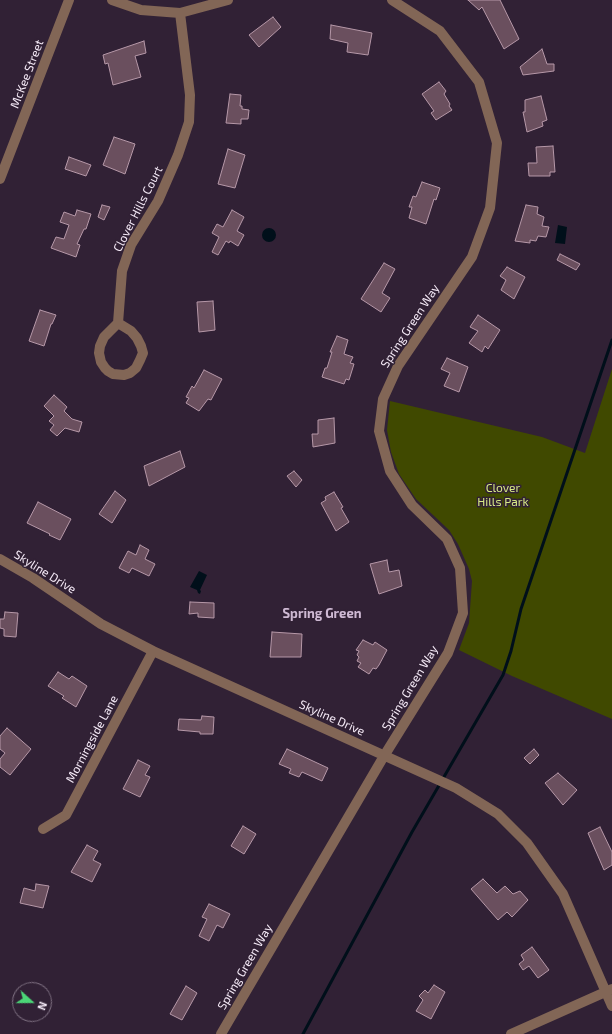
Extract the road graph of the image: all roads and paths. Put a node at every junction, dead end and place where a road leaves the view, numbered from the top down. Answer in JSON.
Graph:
{"nodes":[{"id":1,"x":69,"y":0,"type":"edge"},
{"id":2,"x":112,"y":0,"type":"edge"},
{"id":3,"x":228,"y":0,"type":"edge"},
{"id":4,"x":392,"y":0,"type":"edge"},
{"id":5,"x":180,"y":13,"type":"junction"},
{"id":6,"x":0,"y":179,"type":"edge"},
{"id":7,"x":118,"y":323,"type":"junction"},
{"id":8,"x":0,"y":559,"type":"edge"},
{"id":9,"x":153,"y":651,"type":"junction"},
{"id":10,"x":384,"y":756,"type":"junction"},
{"id":11,"x":42,"y":829,"type":"dead end"},
{"id":12,"x":608,"y":991,"type":"edge"},
{"id":13,"x":612,"y":1006,"type":"edge"},
{"id":14,"x":221,"y":1034,"type":"edge"},
{"id":15,"x":511,"y":1034,"type":"edge"}],
"edges":[{"from":1,"to":6,"type":"street","name":"McKee Street"},
{"from":2,"to":5,"type":"street"},
{"from":3,"to":5,"type":"street"},
{"from":4,"to":10,"type":"street","name":"Spring Green Way"},
{"from":5,"to":7,"type":"street","name":"Clover Hills Court"},
{"from":7,"to":7,"type":"street"},
{"from":8,"to":9,"type":"street","name":"Skyline Drive"},
{"from":9,"to":10,"type":"street","name":"Skyline Drive"},
{"from":9,"to":11,"type":"street","name":"Morningside Lane"},
{"from":10,"to":12,"type":"street","name":"Skyline Drive"},
{"from":10,"to":14,"type":"street","name":"Spring Green Way"},
{"from":12,"to":13,"type":"street","name":"Skyline Drive"},
{"from":12,"to":15,"type":"street"}]}
